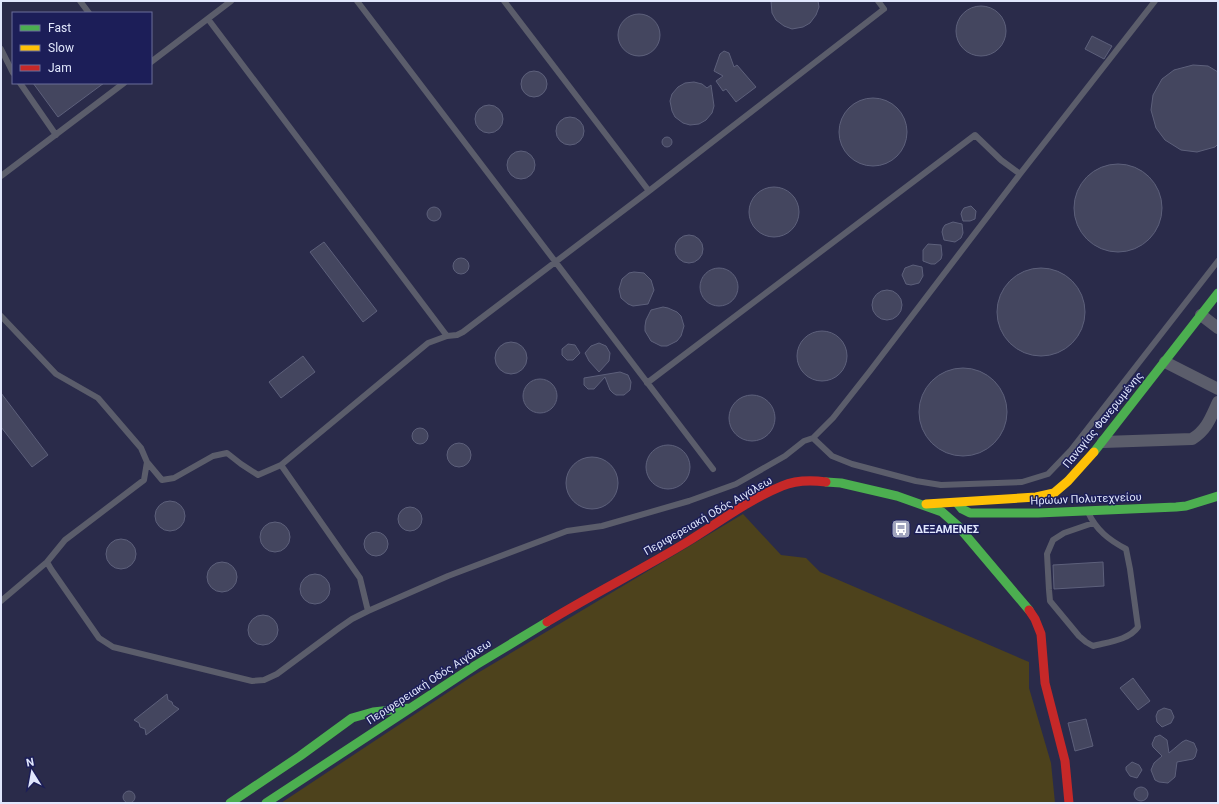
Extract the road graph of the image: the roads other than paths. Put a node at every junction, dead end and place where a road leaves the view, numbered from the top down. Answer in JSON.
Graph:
{"nodes":[{"id":1,"x":80,"y":1,"type":"edge"},
{"id":2,"x":232,"y":1,"type":"edge"},
{"id":3,"x":357,"y":1,"type":"edge"},
{"id":4,"x":504,"y":1,"type":"edge"},
{"id":5,"x":878,"y":1,"type":"edge"},
{"id":6,"x":1155,"y":1,"type":"edge"},
{"id":7,"x":88,"y":12,"type":"edge"},
{"id":8,"x":208,"y":19,"type":"junction"},
{"id":9,"x":1,"y":49,"type":"edge"},
{"id":10,"x":152,"y":61,"type":"edge"},
{"id":11,"x":12,"y":71,"type":"edge"},
{"id":12,"x":21,"y":84,"type":"edge"},
{"id":13,"x":123,"y":84,"type":"edge"},
{"id":14,"x":56,"y":135,"type":"junction"},
{"id":15,"x":1020,"y":174,"type":"junction"},
{"id":16,"x":1,"y":176,"type":"edge"},
{"id":17,"x":649,"y":191,"type":"junction"},
{"id":18,"x":1218,"y":261,"type":"edge"},
{"id":19,"x":555,"y":262,"type":"junction"},
{"id":20,"x":1218,"y":293,"type":"edge"},
{"id":21,"x":1201,"y":315,"type":"junction"},
{"id":22,"x":1,"y":316,"type":"edge"},
{"id":23,"x":1218,"y":328,"type":"edge"},
{"id":24,"x":447,"y":336,"type":"junction"},
{"id":25,"x":1165,"y":362,"type":"junction"},
{"id":26,"x":648,"y":383,"type":"junction"},
{"id":27,"x":1218,"y":389,"type":"edge"},
{"id":28,"x":1218,"y":402,"type":"edge"},
{"id":29,"x":813,"y":438,"type":"junction"},
{"id":30,"x":1103,"y":442,"type":"junction"},
{"id":31,"x":147,"y":462,"type":"junction"},
{"id":32,"x":281,"y":465,"type":"junction"},
{"id":33,"x":713,"y":469,"type":"dead end"},
{"id":34,"x":1218,"y":496,"type":"edge"},
{"id":35,"x":957,"y":503,"type":"junction"},
{"id":36,"x":924,"y":505,"type":"junction"},
{"id":37,"x":1088,"y":511,"type":"junction"},
{"id":38,"x":1093,"y":523,"type":"junction"},
{"id":39,"x":47,"y":562,"type":"junction"},
{"id":40,"x":1,"y":601,"type":"edge"},
{"id":41,"x":368,"y":611,"type":"junction"},
{"id":42,"x":411,"y":708,"type":"junction"},
{"id":43,"x":230,"y":803,"type":"edge"},
{"id":44,"x":266,"y":803,"type":"edge"},
{"id":45,"x":1069,"y":803,"type":"edge"}],
"edges":[{"from":1,"to":7,"type":"lane"},
{"from":2,"to":8,"type":"lane"},
{"from":3,"to":19,"type":"lane"},
{"from":4,"to":17,"type":"lane"},
{"from":5,"to":17,"type":"lane"},
{"from":6,"to":15,"type":"lane"},
{"from":8,"to":10,"type":"lane"},
{"from":8,"to":24,"type":"lane"},
{"from":9,"to":11,"type":"lane"},
{"from":12,"to":14,"type":"lane"},
{"from":13,"to":14,"type":"lane"},
{"from":14,"to":16,"type":"lane"},
{"from":15,"to":26,"type":"lane"},
{"from":15,"to":29,"type":"lane"},
{"from":17,"to":19,"type":"lane"},
{"from":18,"to":29,"type":"lane"},
{"from":19,"to":24,"type":"lane"},
{"from":19,"to":26,"type":"lane"},
{"from":20,"to":21,"type":"main road","name":"Παναγίας Φανερωμένης"},
{"from":21,"to":23,"type":"street"},
{"from":21,"to":25,"type":"main road","name":"Παναγίας Φανερωμένης"},
{"from":22,"to":31,"type":"lane"},
{"from":24,"to":32,"type":"lane"},
{"from":25,"to":27,"type":"street"},
{"from":25,"to":30,"type":"main road","name":"Παναγίας Φανερωμένης"},
{"from":26,"to":33,"type":"lane"},
{"from":28,"to":30,"type":"street"},
{"from":29,"to":41,"type":"lane"},
{"from":30,"to":35,"type":"main road","name":"Παναγίας Φανερωμένης"},
{"from":31,"to":32,"type":"lane"},
{"from":31,"to":39,"type":"lane"},
{"from":32,"to":41,"type":"lane"},
{"from":34,"to":37,"type":"main road","name":"Ηρώων Πολυτεχνείου"},
{"from":35,"to":36,"type":"main road","name":"Παναγίας Φανερωμένης"},
{"from":35,"to":37,"type":"main road","name":"Ηρώων Πολυτεχνείου"},
{"from":36,"to":42,"type":"main road","name":"Περιφερειακή Οδός Αιγάλεω"},
{"from":36,"to":45,"type":"main road","name":"Περιφερειακή Οδός Αιγάλεω"},
{"from":37,"to":38,"type":"lane"},
{"from":38,"to":38,"type":"lane"},
{"from":39,"to":40,"type":"lane"},
{"from":39,"to":41,"type":"lane"},
{"from":42,"to":43,"type":"main road"},
{"from":42,"to":44,"type":"main road","name":"Περιφερειακή Οδός Αιγάλεω"}]}
